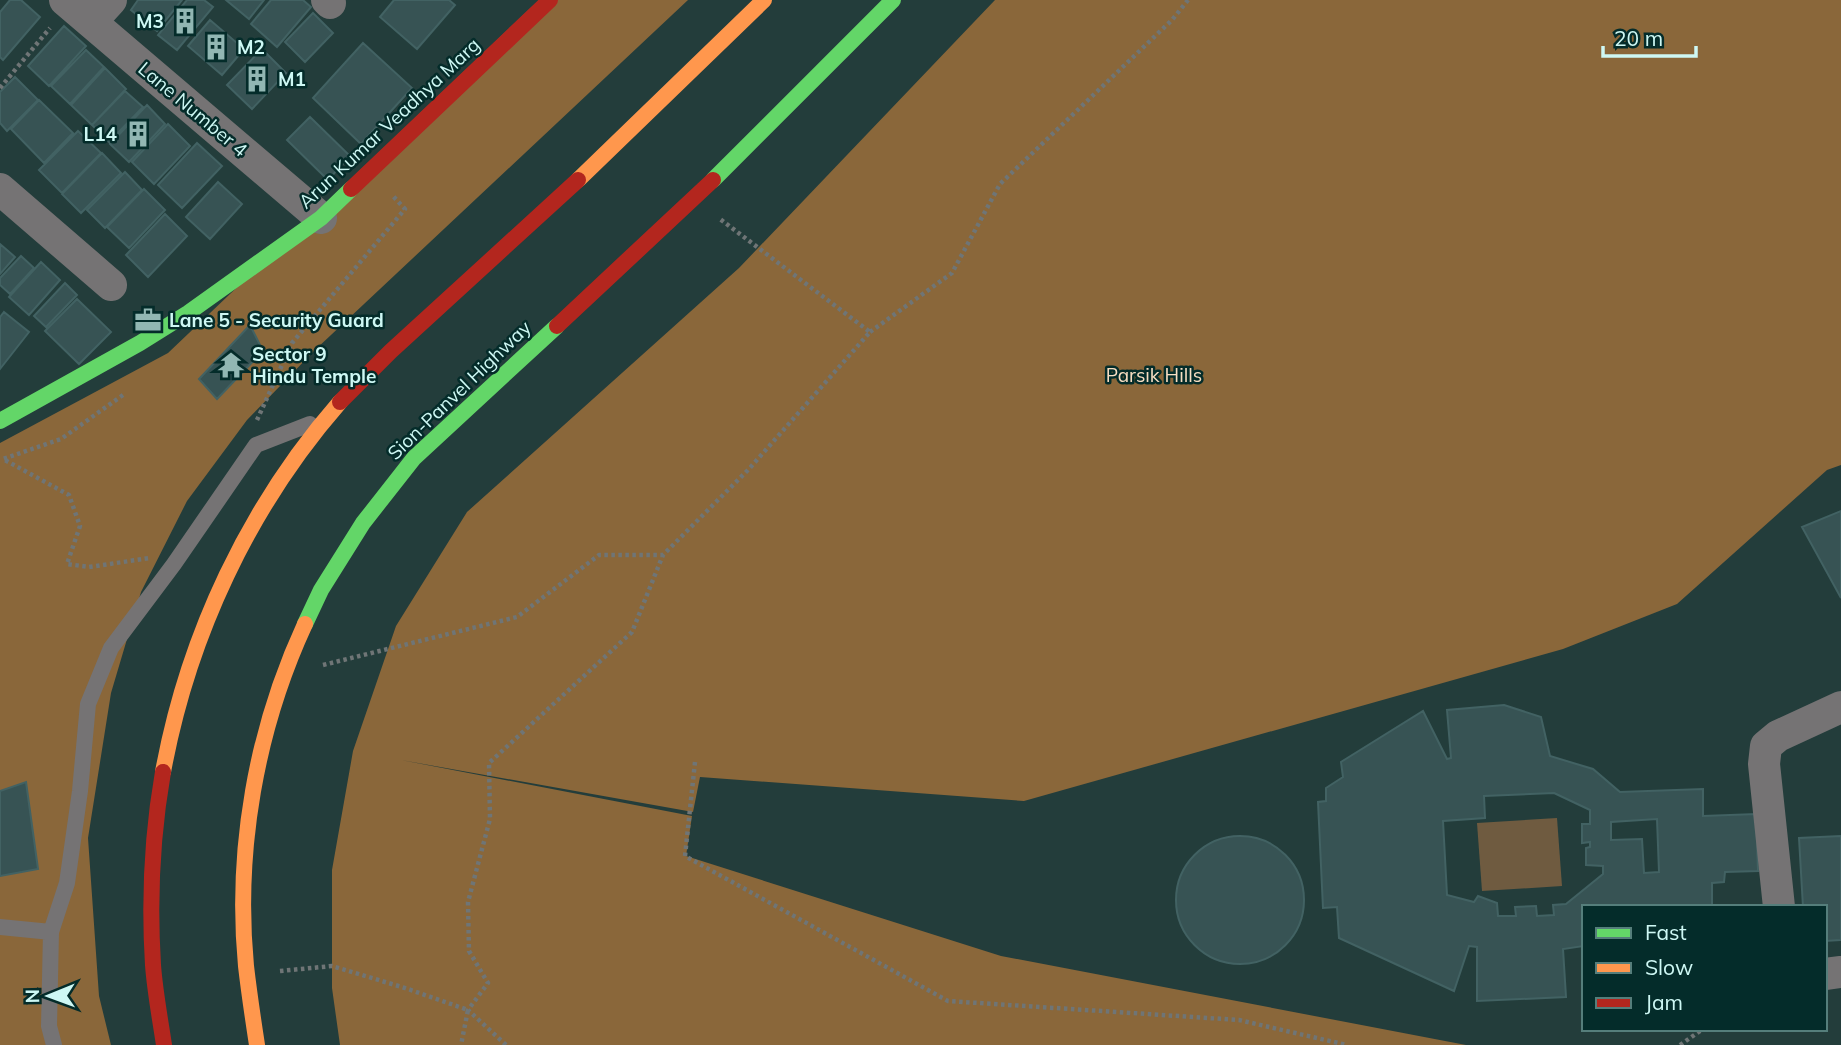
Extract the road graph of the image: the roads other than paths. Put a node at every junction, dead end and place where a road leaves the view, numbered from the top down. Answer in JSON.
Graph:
{"nodes":[{"id":1,"x":550,"y":0,"type":"edge"},
{"id":2,"x":764,"y":0,"type":"edge"},
{"id":3,"x":893,"y":0,"type":"edge"},
{"id":4,"x":85,"y":7,"type":"edge"},
{"id":5,"x":0,"y":189,"type":"edge"},
{"id":6,"x":321,"y":218,"type":"junction"},
{"id":7,"x":111,"y":285,"type":"dead end"},
{"id":8,"x":328,"y":416,"type":"junction"},
{"id":9,"x":0,"y":421,"type":"edge"},
{"id":10,"x":1841,"y":707,"type":"edge"},
{"id":11,"x":1779,"y":905,"type":"edge"},
{"id":12,"x":0,"y":927,"type":"edge"},
{"id":13,"x":51,"y":932,"type":"junction"},
{"id":14,"x":54,"y":1045,"type":"edge"},
{"id":15,"x":164,"y":1045,"type":"edge"},
{"id":16,"x":257,"y":1045,"type":"edge"}],
"edges":[{"from":1,"to":6,"type":"main road","name":"Arun Kumar Veadhya Marg"},
{"from":2,"to":8,"type":"main road"},
{"from":3,"to":16,"type":"main road","name":"Sion-Panvel Highway"},
{"from":4,"to":6,"type":"street","name":"Lane Number 4"},
{"from":5,"to":7,"type":"street"},
{"from":6,"to":9,"type":"main road","name":"Arun Kumar Veadhya Marg"},
{"from":8,"to":13,"type":"lane"},
{"from":8,"to":15,"type":"main road"},
{"from":10,"to":11,"type":"street"},
{"from":12,"to":13,"type":"lane"},
{"from":13,"to":14,"type":"lane"}]}
